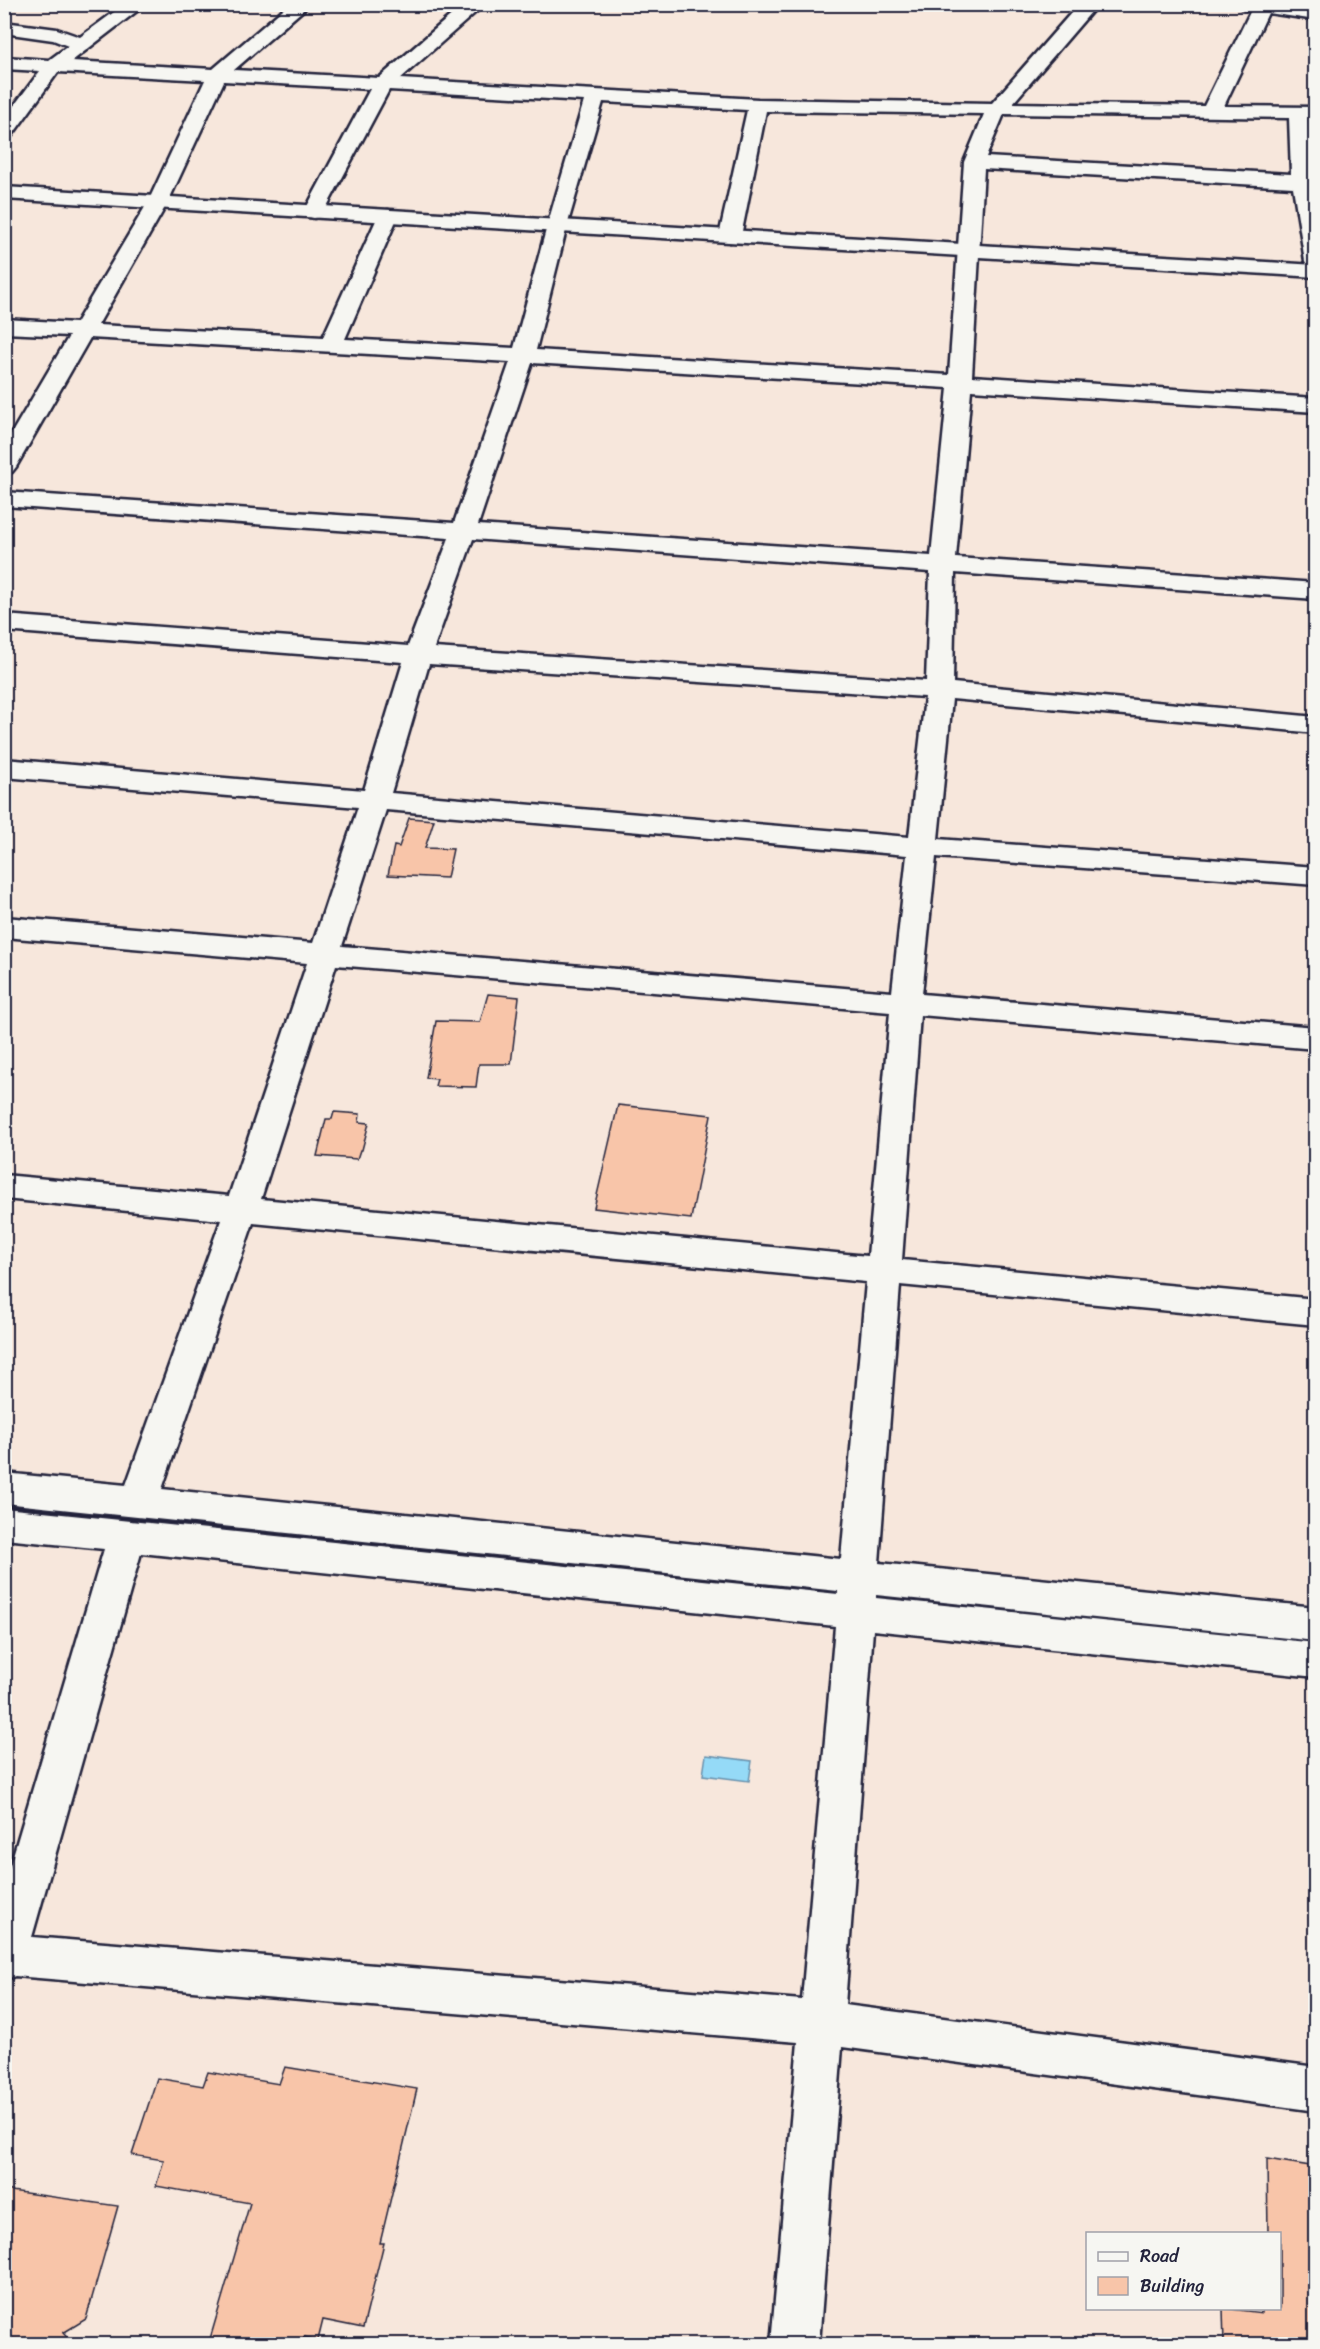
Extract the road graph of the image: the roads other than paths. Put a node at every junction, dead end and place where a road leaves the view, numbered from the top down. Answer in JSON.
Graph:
{"nodes":[{"id":1,"x":137,"y":4,"type":"edge"},
{"id":2,"x":301,"y":4,"type":"edge"},
{"id":3,"x":476,"y":4,"type":"edge"},
{"id":4,"x":1089,"y":4,"type":"edge"},
{"id":5,"x":1257,"y":5,"type":"edge"},
{"id":6,"x":1316,"y":15,"type":"edge"},
{"id":7,"x":4,"y":27,"type":"edge"},
{"id":8,"x":83,"y":45,"type":"junction"},
{"id":9,"x":4,"y":63,"type":"edge"},
{"id":10,"x":53,"y":66,"type":"junction"},
{"id":11,"x":217,"y":75,"type":"junction"},
{"id":12,"x":382,"y":85,"type":"junction"},
{"id":13,"x":595,"y":96,"type":"junction"},
{"id":14,"x":758,"y":105,"type":"junction"},
{"id":15,"x":996,"y":110,"type":"junction"},
{"id":16,"x":1211,"y":112,"type":"junction"},
{"id":17,"x":1307,"y":113,"type":"edge"},
{"id":18,"x":4,"y":133,"type":"edge"},
{"id":19,"x":974,"y":162,"type":"junction"},
{"id":20,"x":1309,"y":182,"type":"edge"},
{"id":21,"x":4,"y":193,"type":"edge"},
{"id":22,"x":158,"y":202,"type":"junction"},
{"id":23,"x":314,"y":212,"type":"junction"},
{"id":24,"x":388,"y":216,"type":"junction"},
{"id":25,"x":557,"y":226,"type":"junction"},
{"id":26,"x":730,"y":236,"type":"junction"},
{"id":27,"x":969,"y":250,"type":"junction"},
{"id":28,"x":1316,"y":261,"type":"edge"},
{"id":29,"x":1316,"y":271,"type":"edge"},
{"id":30,"x":4,"y":326,"type":"edge"},
{"id":31,"x":82,"y":331,"type":"junction"},
{"id":32,"x":331,"y":345,"type":"junction"},
{"id":33,"x":523,"y":356,"type":"junction"},
{"id":34,"x":960,"y":381,"type":"junction"},
{"id":35,"x":1316,"y":405,"type":"edge"},
{"id":36,"x":4,"y":467,"type":"edge"},
{"id":37,"x":4,"y":499,"type":"edge"},
{"id":38,"x":464,"y":531,"type":"junction"},
{"id":39,"x":943,"y":565,"type":"junction"},
{"id":40,"x":1316,"y":591,"type":"edge"},
{"id":41,"x":4,"y":623,"type":"edge"},
{"id":42,"x":418,"y":656,"type":"junction"},
{"id":43,"x":939,"y":690,"type":"junction"},
{"id":44,"x":1316,"y":725,"type":"edge"},
{"id":45,"x":4,"y":768,"type":"edge"},
{"id":46,"x":375,"y":800,"type":"junction"},
{"id":47,"x":921,"y":847,"type":"junction"},
{"id":48,"x":1316,"y":876,"type":"edge"},
{"id":49,"x":4,"y":927,"type":"edge"},
{"id":50,"x":325,"y":953,"type":"junction"},
{"id":51,"x":906,"y":1003,"type":"junction"},
{"id":52,"x":1316,"y":1038,"type":"edge"},
{"id":53,"x":4,"y":1187,"type":"edge"},
{"id":54,"x":242,"y":1210,"type":"junction"},
{"id":55,"x":884,"y":1271,"type":"junction"},
{"id":56,"x":1316,"y":1312,"type":"edge"},
{"id":57,"x":4,"y":1488,"type":"edge"},
{"id":58,"x":133,"y":1519,"type":"junction"},
{"id":59,"x":4,"y":1523,"type":"edge"},
{"id":60,"x":857,"y":1595,"type":"junction"},
{"id":61,"x":1316,"y":1624,"type":"edge"},
{"id":62,"x":1316,"y":1660,"type":"edge"},
{"id":63,"x":5,"y":1957,"type":"edge"},
{"id":64,"x":822,"y":2023,"type":"junction"},
{"id":65,"x":1316,"y":2089,"type":"edge"},
{"id":66,"x":795,"y":2344,"type":"edge"}],
"edges":[{"from":1,"to":8,"type":"street"},
{"from":2,"to":11,"type":"street"},
{"from":3,"to":12,"type":"street"},
{"from":4,"to":15,"type":"street"},
{"from":5,"to":6,"type":"street"},
{"from":5,"to":16,"type":"street"},
{"from":7,"to":8,"type":"street"},
{"from":8,"to":10,"type":"street"},
{"from":9,"to":10,"type":"street"},
{"from":10,"to":11,"type":"street"},
{"from":10,"to":18,"type":"street"},
{"from":11,"to":12,"type":"street"},
{"from":11,"to":22,"type":"street"},
{"from":12,"to":13,"type":"street"},
{"from":12,"to":23,"type":"street"},
{"from":13,"to":14,"type":"street"},
{"from":13,"to":25,"type":"street"},
{"from":14,"to":15,"type":"street"},
{"from":14,"to":26,"type":"street"},
{"from":15,"to":16,"type":"street"},
{"from":15,"to":19,"type":"street"},
{"from":16,"to":17,"type":"street"},
{"from":17,"to":20,"type":"street"},
{"from":19,"to":20,"type":"street"},
{"from":19,"to":27,"type":"street"},
{"from":20,"to":28,"type":"street"},
{"from":21,"to":22,"type":"street"},
{"from":22,"to":23,"type":"street"},
{"from":22,"to":31,"type":"street"},
{"from":23,"to":24,"type":"street"},
{"from":24,"to":25,"type":"street"},
{"from":24,"to":32,"type":"street"},
{"from":25,"to":26,"type":"street"},
{"from":25,"to":33,"type":"street"},
{"from":26,"to":27,"type":"street"},
{"from":27,"to":29,"type":"street"},
{"from":27,"to":34,"type":"street"},
{"from":30,"to":31,"type":"street"},
{"from":31,"to":32,"type":"street"},
{"from":31,"to":36,"type":"street"},
{"from":32,"to":33,"type":"street"},
{"from":33,"to":34,"type":"street"},
{"from":33,"to":38,"type":"street"},
{"from":34,"to":35,"type":"street"},
{"from":34,"to":39,"type":"street"},
{"from":37,"to":38,"type":"street"},
{"from":38,"to":39,"type":"street"},
{"from":38,"to":42,"type":"street"},
{"from":39,"to":40,"type":"street"},
{"from":39,"to":43,"type":"street"},
{"from":41,"to":42,"type":"street"},
{"from":42,"to":43,"type":"street"},
{"from":42,"to":46,"type":"street"},
{"from":43,"to":44,"type":"street"},
{"from":43,"to":47,"type":"street"},
{"from":45,"to":46,"type":"street"},
{"from":46,"to":47,"type":"street"},
{"from":46,"to":50,"type":"street"},
{"from":47,"to":48,"type":"street"},
{"from":47,"to":51,"type":"street"},
{"from":49,"to":50,"type":"street"},
{"from":50,"to":51,"type":"street"},
{"from":50,"to":54,"type":"street"},
{"from":51,"to":52,"type":"street"},
{"from":51,"to":55,"type":"street"},
{"from":53,"to":54,"type":"street"},
{"from":54,"to":55,"type":"street"},
{"from":54,"to":58,"type":"street"},
{"from":55,"to":56,"type":"street"},
{"from":55,"to":60,"type":"street"},
{"from":57,"to":58,"type":"street"},
{"from":58,"to":59,"type":"street"},
{"from":58,"to":60,"type":"street"},
{"from":58,"to":63,"type":"street"},
{"from":60,"to":61,"type":"street"},
{"from":60,"to":62,"type":"street"},
{"from":60,"to":64,"type":"street"},
{"from":63,"to":64,"type":"street"},
{"from":64,"to":65,"type":"street"},
{"from":64,"to":66,"type":"street"}]}
